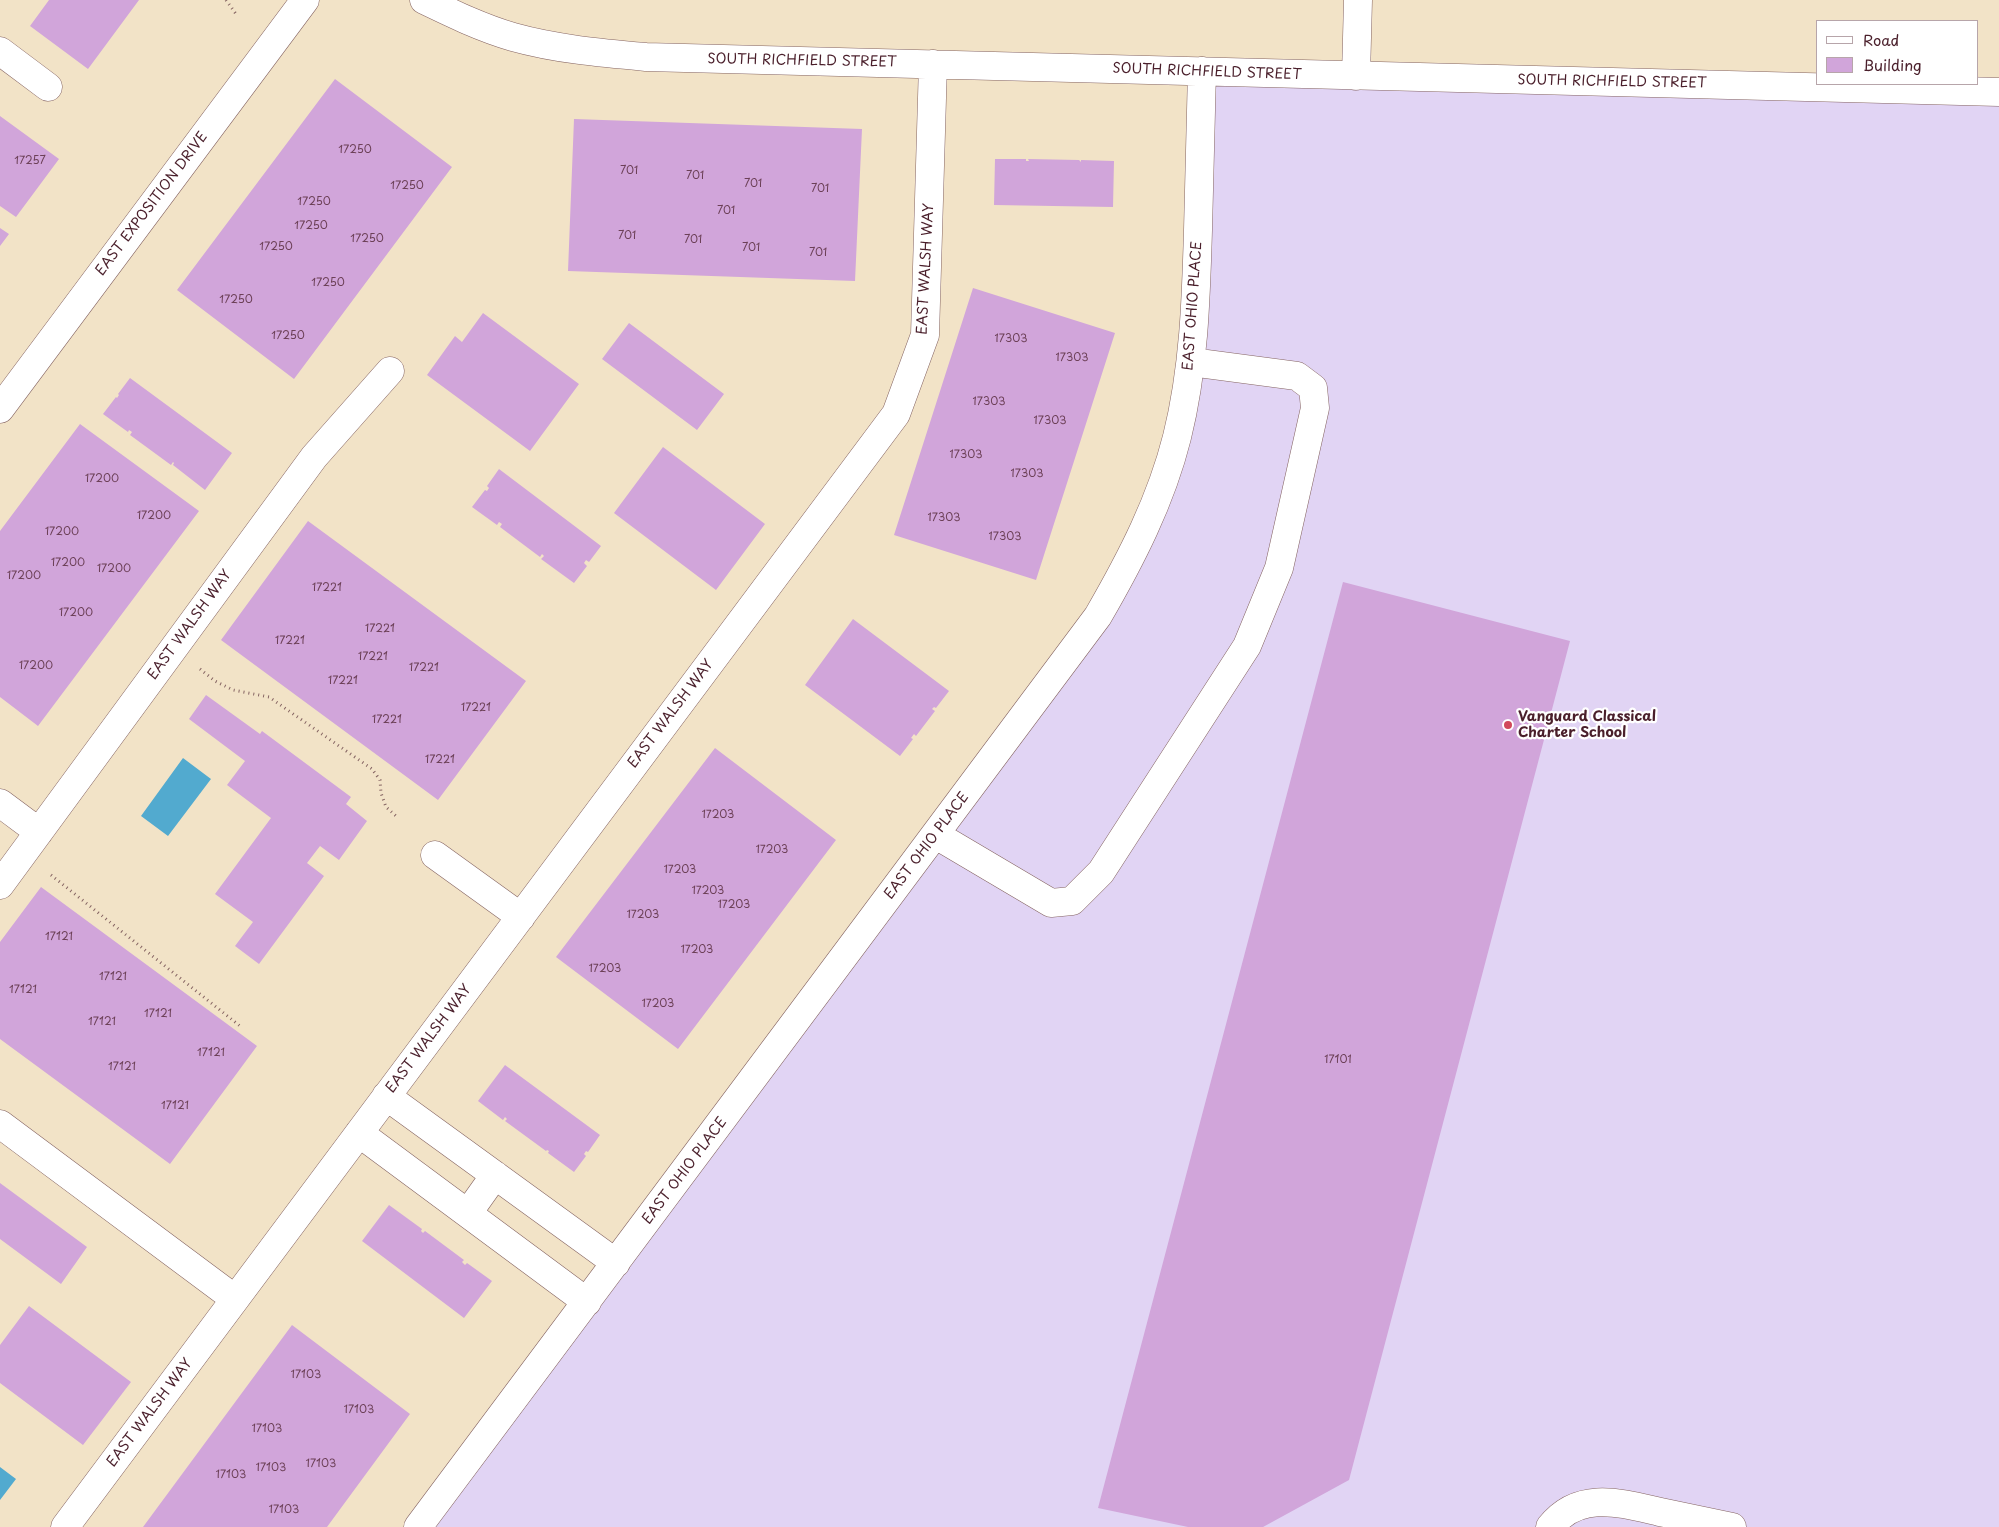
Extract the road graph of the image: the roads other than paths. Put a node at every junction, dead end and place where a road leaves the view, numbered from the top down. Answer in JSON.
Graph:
{"nodes":[{"id":1,"x":305,"y":0,"type":"edge"},
{"id":2,"x":424,"y":0,"type":"edge"},
{"id":3,"x":1358,"y":0,"type":"edge"},
{"id":4,"x":0,"y":51,"type":"edge"},
{"id":5,"x":933,"y":64,"type":"junction"},
{"id":6,"x":1202,"y":71,"type":"junction"},
{"id":7,"x":1356,"y":76,"type":"junction"},
{"id":8,"x":48,"y":87,"type":"dead end"},
{"id":9,"x":1999,"y":92,"type":"edge"},
{"id":10,"x":1190,"y":362,"type":"junction"},
{"id":11,"x":390,"y":371,"type":"dead end"},
{"id":12,"x":0,"y":409,"type":"edge"},
{"id":13,"x":0,"y":803,"type":"edge"},
{"id":14,"x":39,"y":832,"type":"junction"},
{"id":15,"x":936,"y":835,"type":"junction"},
{"id":16,"x":435,"y":855,"type":"dead end"},
{"id":17,"x":0,"y":885,"type":"edge"},
{"id":18,"x":521,"y":916,"type":"junction"},
{"id":19,"x":386,"y":1096,"type":"junction"},
{"id":20,"x":0,"y":1124,"type":"edge"},
{"id":21,"x":359,"y":1133,"type":"junction"},
{"id":22,"x":495,"y":1176,"type":"junction"},
{"id":23,"x":468,"y":1214,"type":"junction"},
{"id":24,"x":616,"y":1263,"type":"junction"},
{"id":25,"x":235,"y":1299,"type":"junction"},
{"id":26,"x":588,"y":1302,"type":"junction"},
{"id":27,"x":65,"y":1527,"type":"edge"},
{"id":28,"x":418,"y":1527,"type":"edge"},
{"id":29,"x":1550,"y":1527,"type":"edge"},
{"id":30,"x":1732,"y":1527,"type":"edge"}],
"edges":[{"from":1,"to":12,"type":"street","name":"EAST EXPOSITION DRIVE"},
{"from":2,"to":5,"type":"street","name":"SOUTH RICHFIELD STREET"},
{"from":3,"to":7,"type":"street"},
{"from":4,"to":8,"type":"street"},
{"from":5,"to":6,"type":"street","name":"SOUTH RICHFIELD STREET"},
{"from":5,"to":18,"type":"street","name":"EAST WALSH WAY"},
{"from":6,"to":7,"type":"street","name":"SOUTH RICHFIELD STREET"},
{"from":6,"to":10,"type":"street","name":"EAST OHIO PLACE"},
{"from":7,"to":9,"type":"street","name":"SOUTH RICHFIELD STREET"},
{"from":10,"to":15,"type":"street","name":"EAST OHIO PLACE"},
{"from":10,"to":15,"type":"street"},
{"from":11,"to":14,"type":"street","name":"EAST WALSH WAY"},
{"from":13,"to":14,"type":"street"},
{"from":14,"to":17,"type":"street","name":"EAST WALSH WAY"},
{"from":15,"to":24,"type":"street","name":"EAST OHIO PLACE"},
{"from":16,"to":18,"type":"street"},
{"from":18,"to":19,"type":"street","name":"EAST WALSH WAY"},
{"from":19,"to":21,"type":"street","name":"EAST WALSH WAY"},
{"from":19,"to":22,"type":"street"},
{"from":20,"to":25,"type":"street"},
{"from":21,"to":23,"type":"street"},
{"from":21,"to":25,"type":"street","name":"EAST WALSH WAY"},
{"from":22,"to":23,"type":"street"},
{"from":22,"to":24,"type":"street"},
{"from":23,"to":26,"type":"street"},
{"from":24,"to":26,"type":"street","name":"EAST OHIO PLACE"},
{"from":25,"to":27,"type":"street","name":"EAST WALSH WAY"},
{"from":26,"to":28,"type":"street","name":"EAST OHIO PLACE"},
{"from":29,"to":30,"type":"street"}]}
